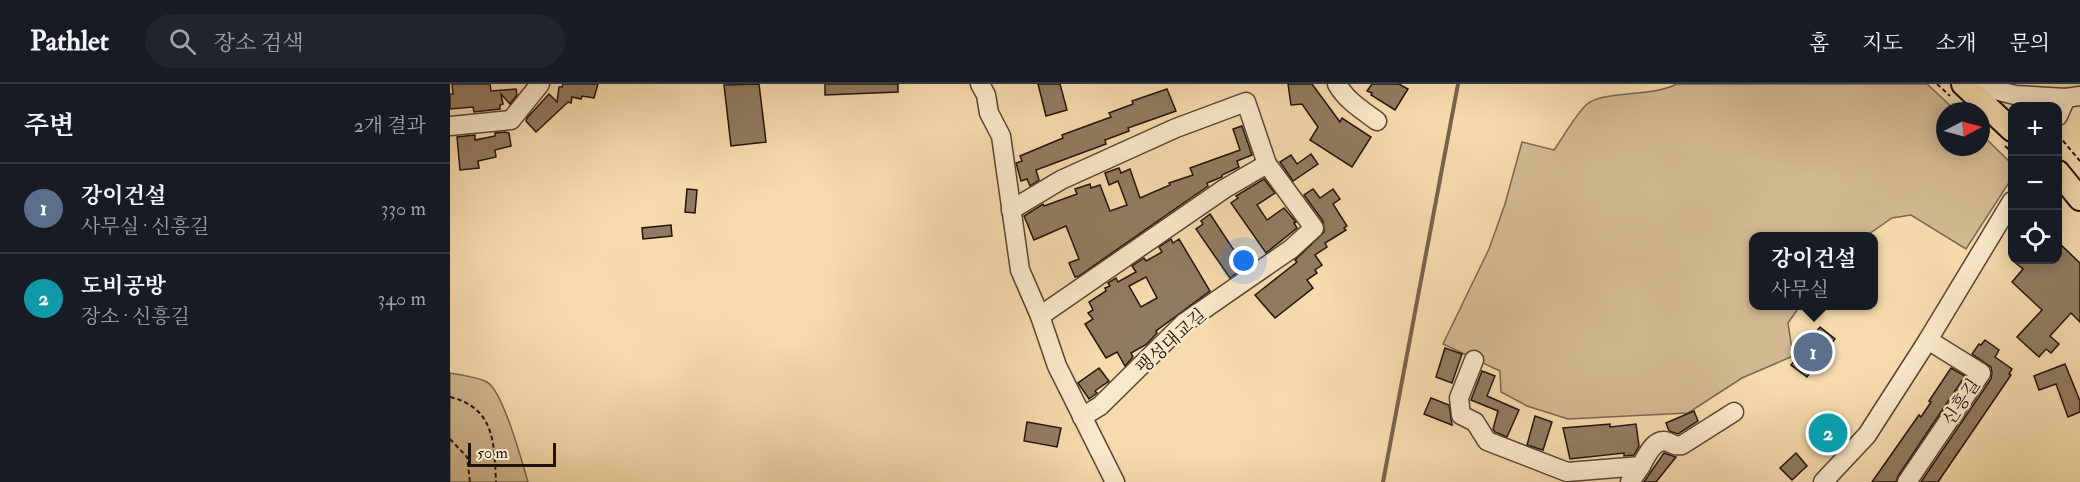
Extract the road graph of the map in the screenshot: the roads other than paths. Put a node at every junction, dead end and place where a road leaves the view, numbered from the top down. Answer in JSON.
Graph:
{"nodes":[{"id":1,"x":540,"y":84,"type":"edge"},
{"id":2,"x":980,"y":84,"type":"edge"},
{"id":3,"x":1337,"y":84,"type":"edge"},
{"id":4,"x":1963,"y":84,"type":"edge"},
{"id":5,"x":1971,"y":84,"type":"edge"},
{"id":6,"x":2073,"y":97,"type":"edge"},
{"id":7,"x":2062,"y":111,"type":"edge"},
{"id":8,"x":1377,"y":121,"type":"dead end"},
{"id":9,"x":2008,"y":125,"type":"edge"},
{"id":10,"x":450,"y":126,"type":"edge"},
{"id":11,"x":1267,"y":164,"type":"junction"},
{"id":12,"x":2062,"y":177,"type":"edge"},
{"id":13,"x":2080,"y":199,"type":"edge"},
{"id":14,"x":2008,"y":209,"type":"edge"},
{"id":15,"x":1011,"y":210,"type":"junction"},
{"id":16,"x":1040,"y":316,"type":"junction"},
{"id":17,"x":1928,"y":340,"type":"junction"},
{"id":18,"x":1474,"y":360,"type":"dead end"},
{"id":19,"x":1734,"y":412,"type":"dead end"},
{"id":20,"x":1082,"y":417,"type":"junction"},
{"id":21,"x":1641,"y":466,"type":"junction"},
{"id":22,"x":1595,"y":476,"type":"edge"},
{"id":23,"x":1115,"y":482,"type":"edge"},
{"id":24,"x":1630,"y":482,"type":"edge"},
{"id":25,"x":1823,"y":482,"type":"edge"},
{"id":26,"x":1907,"y":482,"type":"edge"}],
"edges":[{"from":1,"to":10,"type":"street"},
{"from":2,"to":15,"type":"street"},
{"from":3,"to":8,"type":"street"},
{"from":4,"to":9,"type":"main road"},
{"from":5,"to":6,"type":"street"},
{"from":6,"to":7,"type":"street"},
{"from":11,"to":15,"type":"street","name":"팽성대교길"},
{"from":11,"to":16,"type":"street"},
{"from":11,"to":20,"type":"street","name":"팽성대교길"},
{"from":12,"to":13,"type":"main road"},
{"from":14,"to":17,"type":"street"},
{"from":15,"to":16,"type":"street"},
{"from":16,"to":20,"type":"street"},
{"from":17,"to":25,"type":"street"},
{"from":17,"to":26,"type":"street","name":"신흥길"},
{"from":18,"to":22,"type":"street"},
{"from":19,"to":21,"type":"street"},
{"from":20,"to":23,"type":"street"},
{"from":21,"to":22,"type":"street"},
{"from":21,"to":24,"type":"street"}]}
